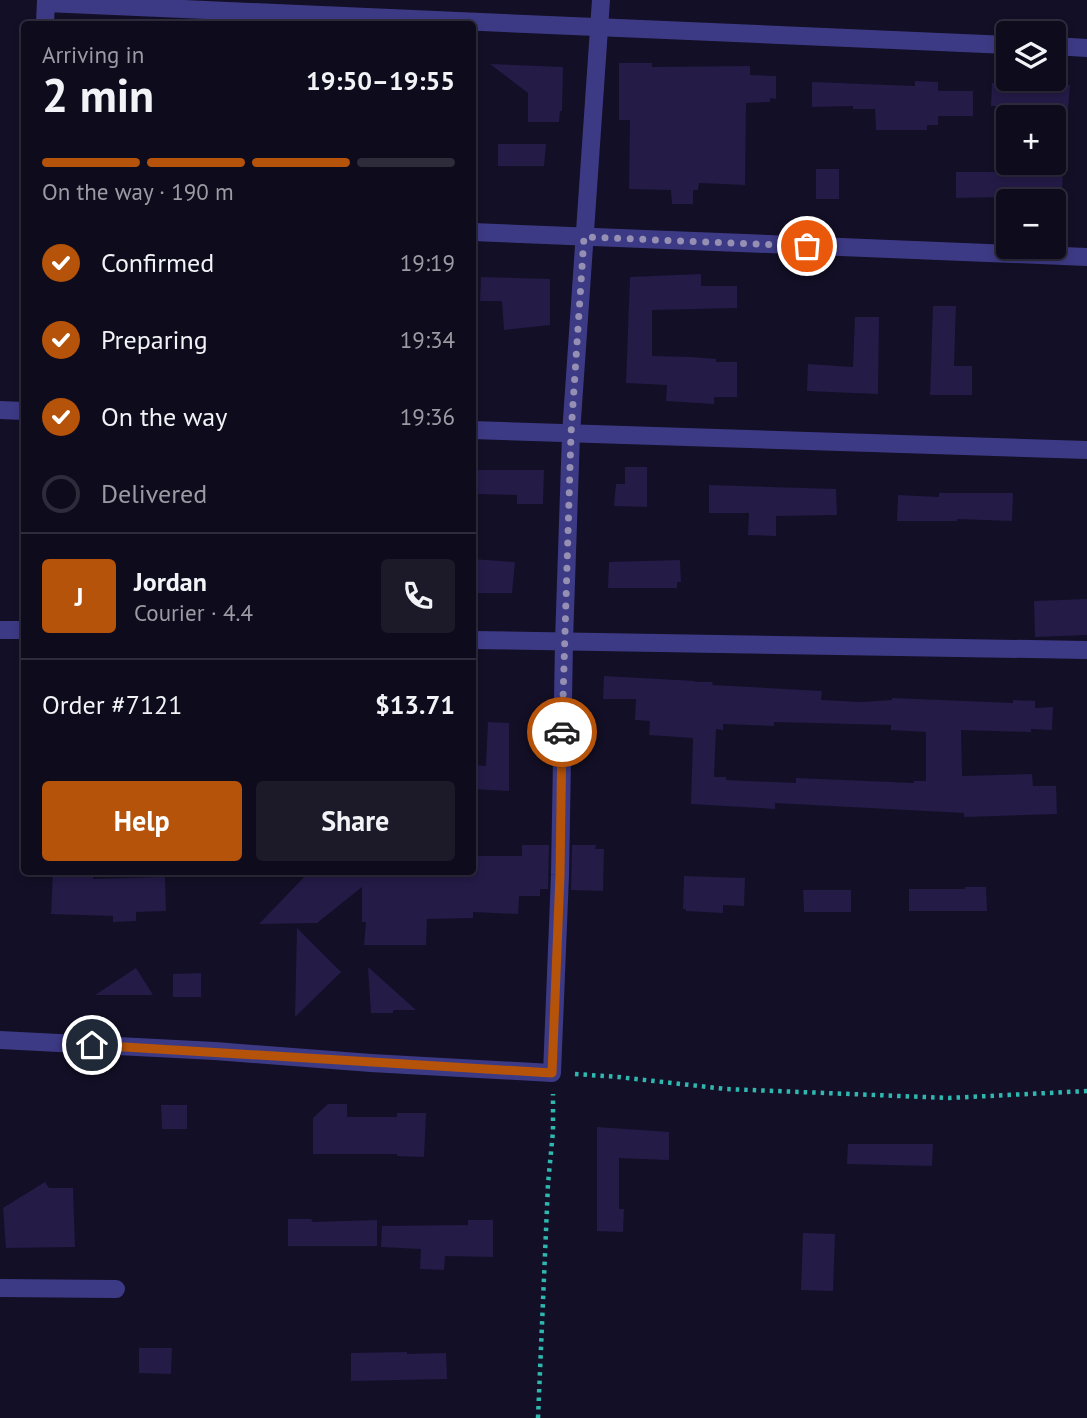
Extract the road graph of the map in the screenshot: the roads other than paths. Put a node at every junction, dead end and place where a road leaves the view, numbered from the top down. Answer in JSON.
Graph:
{"nodes":[{"id":1,"x":601,"y":0,"type":"edge"},
{"id":2,"x":46,"y":1,"type":"edge"},
{"id":3,"x":45,"y":21,"type":"edge"},
{"id":4,"x":472,"y":21,"type":"edge"},
{"id":5,"x":476,"y":21,"type":"edge"},
{"id":6,"x":600,"y":27,"type":"junction"},
{"id":7,"x":996,"y":44,"type":"edge"},
{"id":8,"x":1066,"y":47,"type":"edge"},
{"id":9,"x":1087,"y":48,"type":"edge"},
{"id":10,"x":476,"y":232,"type":"edge"},
{"id":11,"x":584,"y":237,"type":"junction"},
{"id":12,"x":1087,"y":257,"type":"edge"},
{"id":13,"x":0,"y":410,"type":"edge"},
{"id":14,"x":21,"y":411,"type":"edge"},
{"id":15,"x":476,"y":430,"type":"edge"},
{"id":16,"x":571,"y":434,"type":"junction"},
{"id":17,"x":1087,"y":450,"type":"edge"},
{"id":18,"x":0,"y":630,"type":"edge"},
{"id":19,"x":21,"y":631,"type":"edge"},
{"id":20,"x":476,"y":640,"type":"edge"},
{"id":21,"x":564,"y":642,"type":"junction"},
{"id":22,"x":1087,"y":650,"type":"edge"},
{"id":23,"x":0,"y":1040,"type":"edge"},
{"id":24,"x":0,"y":1288,"type":"edge"},
{"id":25,"x":116,"y":1289,"type":"dead end"}],
"edges":[{"from":1,"to":6,"type":"street"},
{"from":2,"to":3,"type":"street"},
{"from":2,"to":4,"type":"street"},
{"from":5,"to":6,"type":"street"},
{"from":6,"to":7,"type":"street"},
{"from":6,"to":11,"type":"street"},
{"from":8,"to":9,"type":"street"},
{"from":10,"to":11,"type":"street"},
{"from":11,"to":12,"type":"street"},
{"from":11,"to":16,"type":"street"},
{"from":13,"to":14,"type":"street"},
{"from":15,"to":16,"type":"street"},
{"from":16,"to":17,"type":"street"},
{"from":16,"to":21,"type":"street"},
{"from":18,"to":19,"type":"street"},
{"from":20,"to":21,"type":"street"},
{"from":21,"to":22,"type":"street"},
{"from":21,"to":23,"type":"street"},
{"from":24,"to":25,"type":"street"}]}
